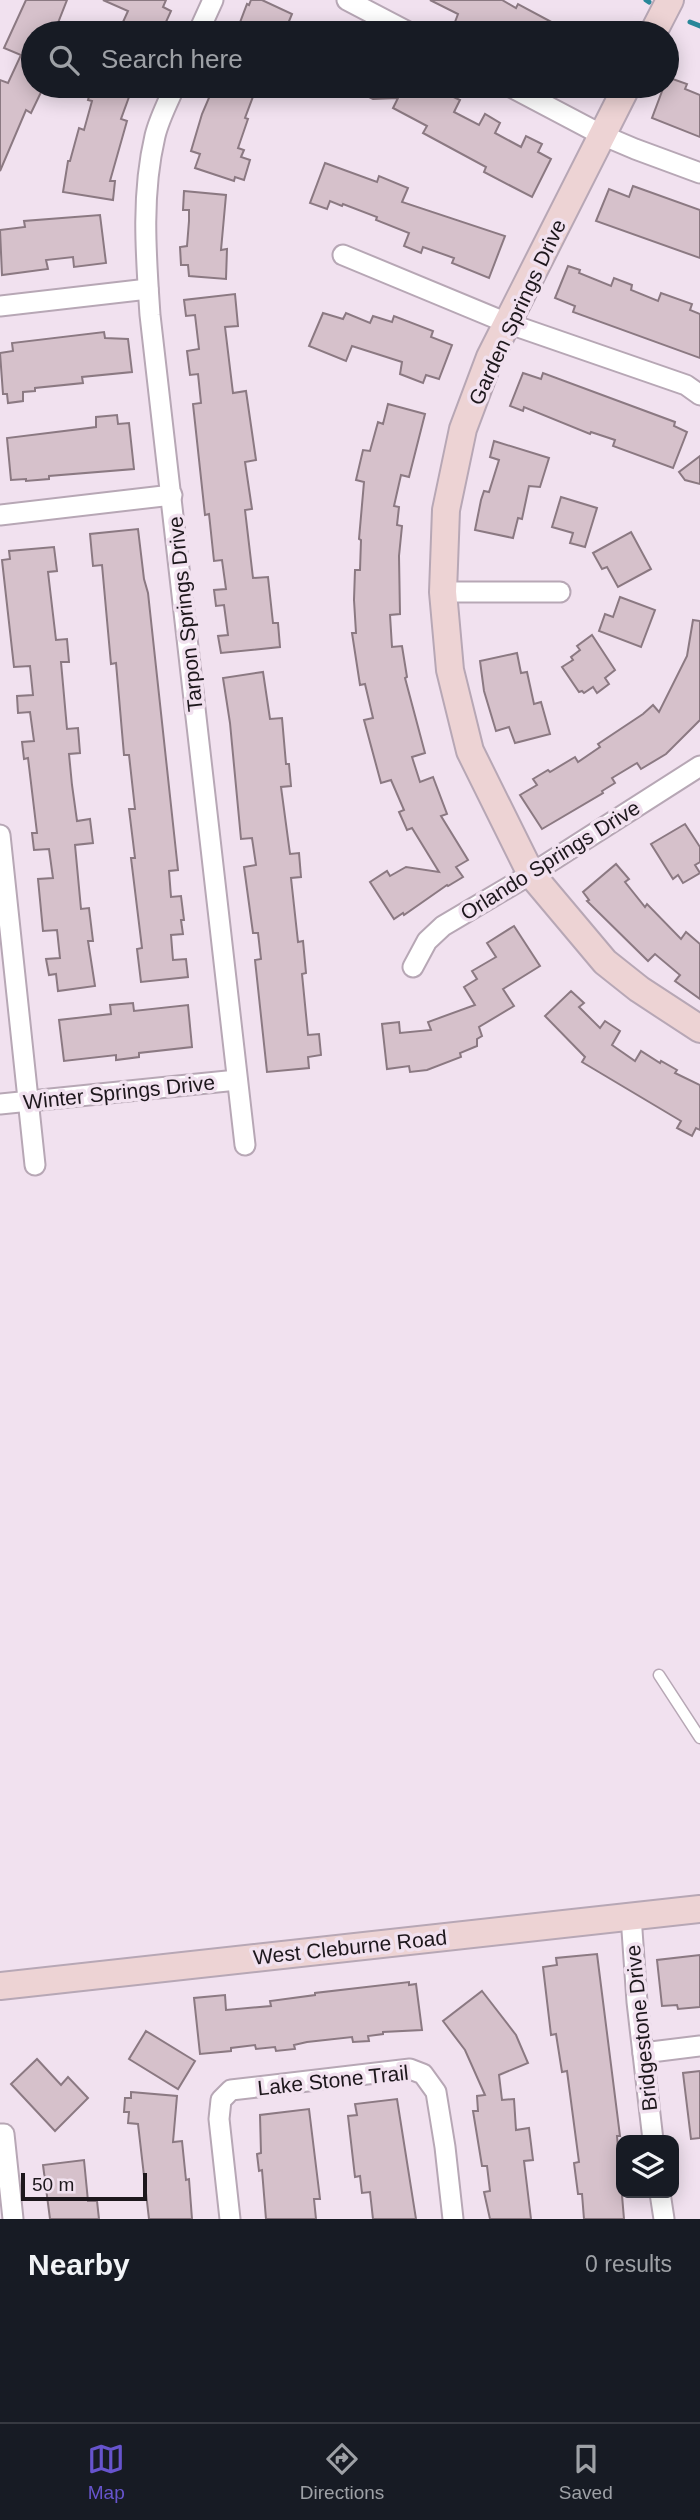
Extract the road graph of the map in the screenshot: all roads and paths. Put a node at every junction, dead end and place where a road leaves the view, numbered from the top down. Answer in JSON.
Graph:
{"nodes":[{"id":1,"x":213,"y":0,"type":"edge"},
{"id":2,"x":346,"y":0,"type":"edge"},
{"id":3,"x":670,"y":0,"type":"edge"},
{"id":4,"x":203,"y":21,"type":"edge"},
{"id":5,"x":387,"y":21,"type":"edge"},
{"id":6,"x":659,"y":21,"type":"edge"},
{"id":7,"x":170,"y":98,"type":"edge"},
{"id":8,"x":532,"y":98,"type":"edge"},
{"id":9,"x":621,"y":98,"type":"edge"},
{"id":10,"x":602,"y":135,"type":"junction"},
{"id":11,"x":700,"y":173,"type":"edge"},
{"id":12,"x":343,"y":255,"type":"dead end"},
{"id":13,"x":148,"y":289,"type":"junction"},
{"id":14,"x":0,"y":306,"type":"edge"},
{"id":15,"x":507,"y":323,"type":"junction"},
{"id":16,"x":700,"y":395,"type":"edge"},
{"id":17,"x":172,"y":495,"type":"junction"},
{"id":18,"x":0,"y":515,"type":"edge"},
{"id":19,"x":443,"y":592,"type":"junction"},
{"id":20,"x":560,"y":592,"type":"dead end"},
{"id":21,"x":700,"y":766,"type":"edge"},
{"id":22,"x":0,"y":835,"type":"edge"},
{"id":23,"x":531,"y":874,"type":"junction"},
{"id":24,"x":413,"y":967,"type":"dead end"},
{"id":25,"x":700,"y":1029,"type":"edge"},
{"id":26,"x":237,"y":1080,"type":"junction"},
{"id":27,"x":28,"y":1101,"type":"junction"},
{"id":28,"x":0,"y":1104,"type":"edge"},
{"id":29,"x":245,"y":1144,"type":"dead end"},
{"id":30,"x":35,"y":1165,"type":"dead end"},
{"id":31,"x":659,"y":1675,"type":"dead end"},
{"id":32,"x":700,"y":1738,"type":"edge"},
{"id":33,"x":700,"y":1909,"type":"edge"},
{"id":34,"x":631,"y":1916,"type":"junction"},
{"id":35,"x":0,"y":1986,"type":"edge"},
{"id":36,"x":700,"y":2046,"type":"edge"},
{"id":37,"x":642,"y":2053,"type":"junction"},
{"id":38,"x":2,"y":2134,"type":"edge"},
{"id":39,"x":652,"y":2135,"type":"edge"},
{"id":40,"x":661,"y":2198,"type":"edge"},
{"id":41,"x":13,"y":2219,"type":"edge"},
{"id":42,"x":230,"y":2219,"type":"edge"},
{"id":43,"x":453,"y":2219,"type":"edge"},
{"id":44,"x":664,"y":2219,"type":"edge"}],
"edges":[{"from":1,"to":4,"type":"street"},
{"from":2,"to":5,"type":"street"},
{"from":3,"to":6,"type":"street"},
{"from":7,"to":13,"type":"street","name":"Tarpon Springs Drive"},
{"from":8,"to":10,"type":"street"},
{"from":9,"to":10,"type":"street","name":"Garden Springs Drive"},
{"from":10,"to":11,"type":"street"},
{"from":10,"to":15,"type":"street","name":"Garden Springs Drive"},
{"from":12,"to":15,"type":"street"},
{"from":13,"to":14,"type":"street"},
{"from":13,"to":17,"type":"street","name":"Tarpon Springs Drive"},
{"from":15,"to":16,"type":"street"},
{"from":15,"to":19,"type":"street","name":"Garden Springs Drive"},
{"from":17,"to":18,"type":"street"},
{"from":17,"to":26,"type":"street","name":"Tarpon Springs Drive"},
{"from":19,"to":20,"type":"street"},
{"from":19,"to":23,"type":"street","name":"Garden Springs Drive"},
{"from":21,"to":23,"type":"street","name":"Orlando Springs Drive"},
{"from":22,"to":27,"type":"street"},
{"from":23,"to":24,"type":"street","name":"Orlando Springs Drive"},
{"from":23,"to":25,"type":"street","name":"Garden Springs Drive"},
{"from":26,"to":27,"type":"street","name":"Winter Springs Drive"},
{"from":26,"to":29,"type":"street","name":"Tarpon Springs Drive"},
{"from":27,"to":28,"type":"street","name":"Winter Springs Drive"},
{"from":27,"to":30,"type":"street"},
{"from":31,"to":32,"type":"lane"},
{"from":33,"to":34,"type":"street","name":"West Cleburne Road"},
{"from":34,"to":35,"type":"street","name":"West Cleburne Road"},
{"from":34,"to":37,"type":"street","name":"Bridgestone Drive"},
{"from":36,"to":37,"type":"street"},
{"from":37,"to":39,"type":"street","name":"Bridgestone Drive"},
{"from":38,"to":41,"type":"street"},
{"from":40,"to":44,"type":"street"},
{"from":42,"to":43,"type":"street","name":"Lake Stone Trail"}]}
